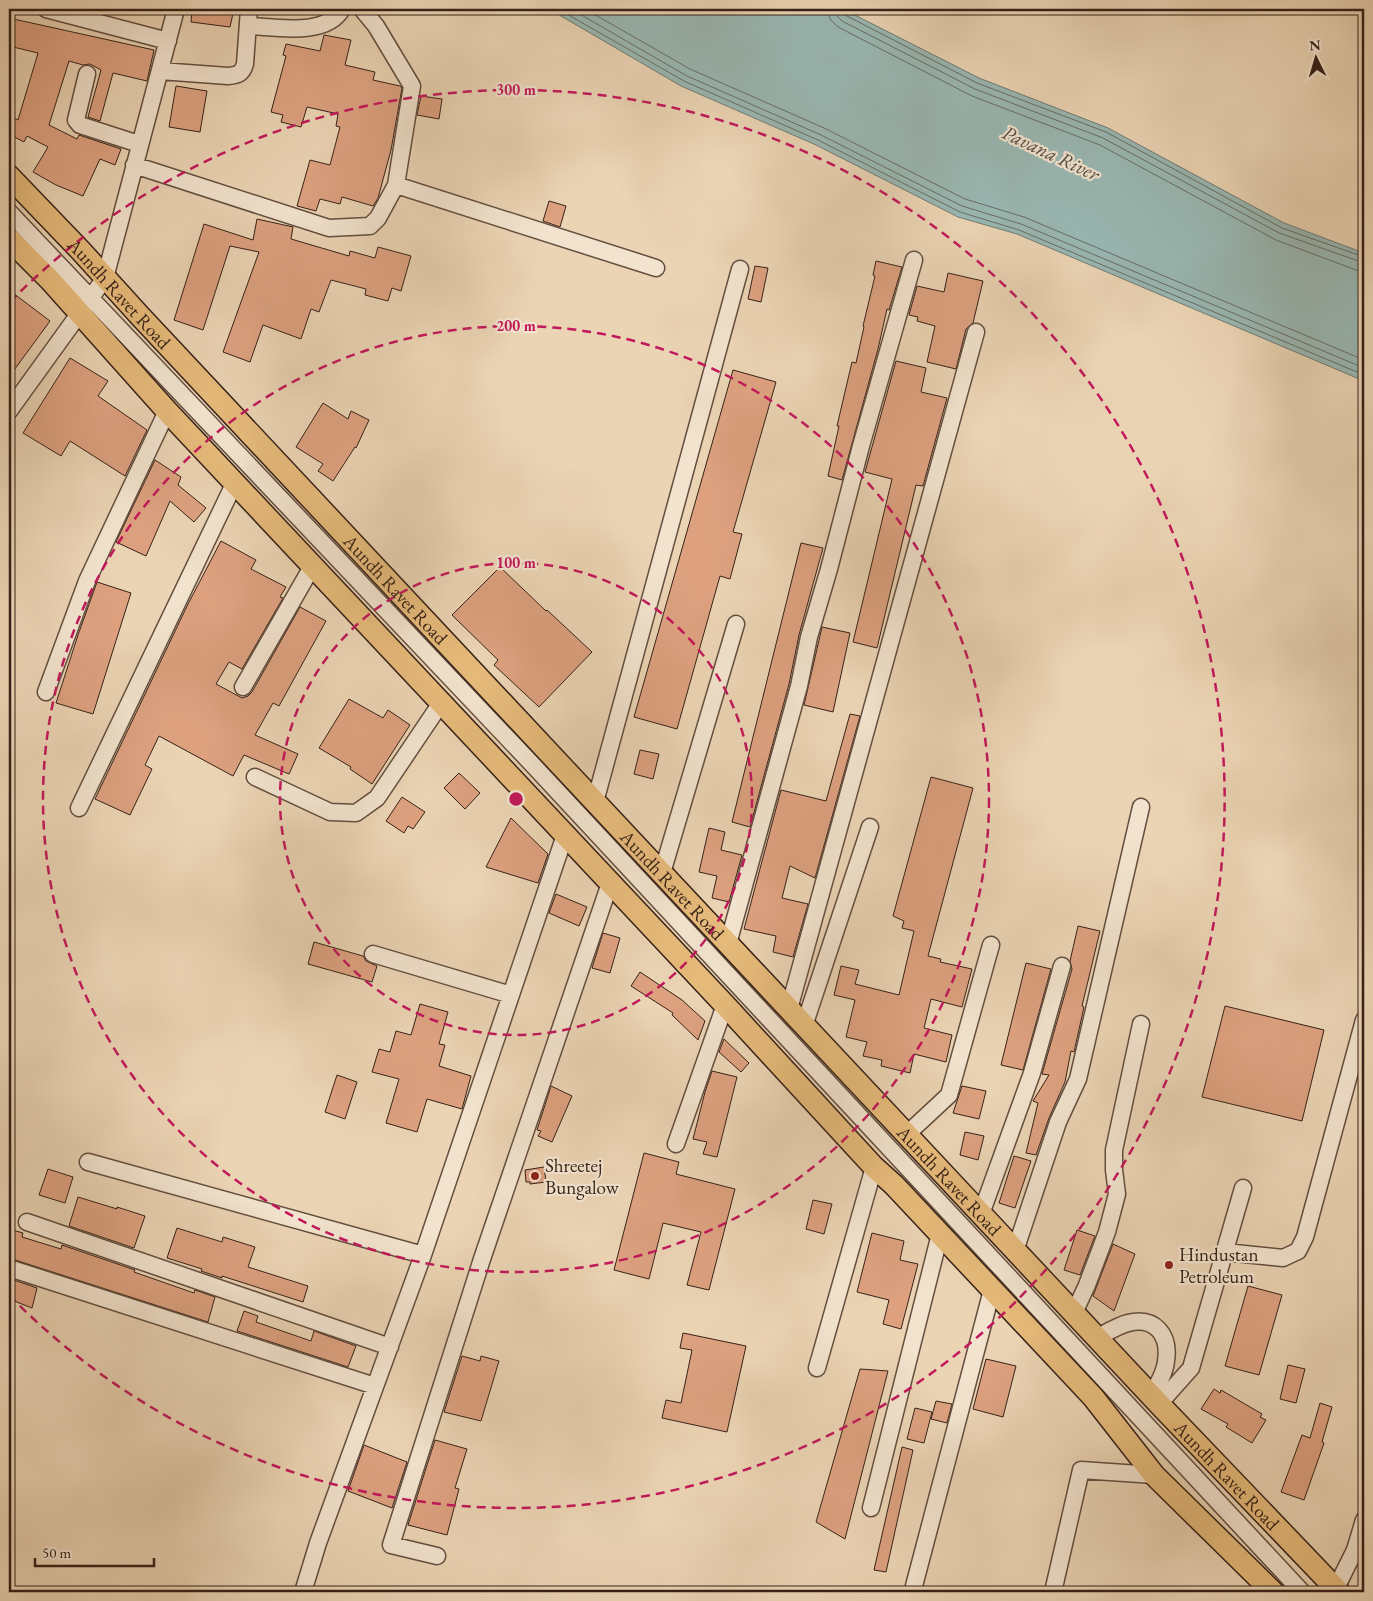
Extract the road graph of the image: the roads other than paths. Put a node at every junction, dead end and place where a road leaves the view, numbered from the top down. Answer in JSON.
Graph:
{"nodes":[{"id":1,"x":176,"y":9,"type":"edge"},
{"id":2,"x":249,"y":9,"type":"edge"},
{"id":3,"x":342,"y":9,"type":"edge"},
{"id":4,"x":362,"y":9,"type":"edge"},
{"id":5,"x":55,"y":10,"type":"edge"},
{"id":6,"x":248,"y":26,"type":"junction"},
{"id":7,"x":168,"y":41,"type":"junction"},
{"id":8,"x":160,"y":71,"type":"junction"},
{"id":9,"x":87,"y":74,"type":"dead end"},
{"id":10,"x":139,"y":144,"type":"junction"},
{"id":11,"x":134,"y":165,"type":"junction"},
{"id":12,"x":9,"y":176,"type":"edge"},
{"id":13,"x":396,"y":185,"type":"junction"},
{"id":14,"x":9,"y":212,"type":"edge"},
{"id":15,"x":9,"y":239,"type":"edge"},
{"id":16,"x":914,"y":260,"type":"dead end"},
{"id":17,"x":656,"y":268,"type":"dead end"},
{"id":18,"x":740,"y":269,"type":"dead end"},
{"id":19,"x":105,"y":278,"type":"junction"},
{"id":20,"x":85,"y":305,"type":"junction"},
{"id":21,"x":976,"y":332,"type":"dead end"},
{"id":22,"x":9,"y":411,"type":"edge"},
{"id":23,"x":167,"y":411,"type":"junction"},
{"id":24,"x":235,"y":482,"type":"junction"},
{"id":25,"x":313,"y":565,"type":"junction"},
{"id":26,"x":736,"y":624,"type":"dead end"},
{"id":27,"x":243,"y":687,"type":"dead end"},
{"id":28,"x":46,"y":692,"type":"dead end"},
{"id":29,"x":441,"y":703,"type":"junction"},
{"id":30,"x":255,"y":777,"type":"dead end"},
{"id":31,"x":595,"y":802,"type":"junction"},
{"id":32,"x":1141,"y":807,"type":"dead end"},
{"id":33,"x":78,"y":808,"type":"dead end"},
{"id":34,"x":870,"y":827,"type":"dead end"},
{"id":35,"x":565,"y":835,"type":"junction"},
{"id":36,"x":662,"y":873,"type":"junction"},
{"id":37,"x":610,"y":883,"type":"junction"},
{"id":38,"x":728,"y":944,"type":"junction"},
{"id":39,"x":991,"y":945,"type":"dead end"},
{"id":40,"x":373,"y":954,"type":"dead end"},
{"id":41,"x":1062,"y":966,"type":"dead end"},
{"id":42,"x":511,"y":995,"type":"junction"},
{"id":43,"x":725,"y":1005,"type":"junction"},
{"id":44,"x":788,"y":1009,"type":"junction"},
{"id":45,"x":1364,"y":1020,"type":"edge"},
{"id":46,"x":1141,"y":1024,"type":"dead end"},
{"id":47,"x":804,"y":1026,"type":"junction"},
{"id":48,"x":906,"y":1134,"type":"junction"},
{"id":49,"x":676,"y":1144,"type":"dead end"},
{"id":50,"x":88,"y":1162,"type":"dead end"},
{"id":51,"x":874,"y":1167,"type":"junction"},
{"id":52,"x":1244,"y":1188,"type":"dead end"},
{"id":53,"x":981,"y":1214,"type":"junction"},
{"id":54,"x":27,"y":1222,"type":"dead end"},
{"id":55,"x":940,"y":1234,"type":"junction"},
{"id":56,"x":1015,"y":1251,"type":"junction"},
{"id":57,"x":1225,"y":1252,"type":"junction"},
{"id":58,"x":423,"y":1254,"type":"junction"},
{"id":59,"x":9,"y":1268,"type":"edge"},
{"id":60,"x":992,"y":1290,"type":"junction"},
{"id":61,"x":1074,"y":1313,"type":"junction"},
{"id":62,"x":1096,"y":1338,"type":"junction"},
{"id":63,"x":390,"y":1347,"type":"junction"},
{"id":64,"x":817,"y":1368,"type":"dead end"},
{"id":65,"x":375,"y":1386,"type":"junction"},
{"id":66,"x":1155,"y":1400,"type":"junction"},
{"id":67,"x":1154,"y":1475,"type":"junction"},
{"id":68,"x":871,"y":1508,"type":"dead end"},
{"id":69,"x":1364,"y":1520,"type":"edge"},
{"id":70,"x":437,"y":1556,"type":"dead end"},
{"id":71,"x":914,"y":1586,"type":"dead end"},
{"id":72,"x":1338,"y":1590,"type":"edge"},
{"id":73,"x":303,"y":1592,"type":"edge"},
{"id":74,"x":1053,"y":1592,"type":"edge"},
{"id":75,"x":1273,"y":1592,"type":"edge"},
{"id":76,"x":1302,"y":1592,"type":"edge"}],
"edges":[{"from":1,"to":7,"type":"street"},
{"from":2,"to":6,"type":"street"},
{"from":3,"to":6,"type":"street"},
{"from":4,"to":13,"type":"street"},
{"from":5,"to":7,"type":"street"},
{"from":6,"to":8,"type":"street"},
{"from":7,"to":8,"type":"street"},
{"from":8,"to":10,"type":"street"},
{"from":9,"to":10,"type":"street"},
{"from":10,"to":11,"type":"street"},
{"from":11,"to":13,"type":"street"},
{"from":11,"to":19,"type":"street"},
{"from":12,"to":19,"type":"main road","name":"Aundh Ravet Road"},
{"from":13,"to":17,"type":"street"},
{"from":14,"to":20,"type":"street"},
{"from":15,"to":20,"type":"main road"},
{"from":16,"to":38,"type":"street"},
{"from":18,"to":31,"type":"street"},
{"from":19,"to":20,"type":"street"},
{"from":19,"to":31,"type":"main road","name":"Aundh Ravet Road"},
{"from":20,"to":22,"type":"street"},
{"from":20,"to":23,"type":"main road"},
{"from":20,"to":76,"type":"street"},
{"from":21,"to":44,"type":"street"},
{"from":23,"to":24,"type":"main road"},
{"from":23,"to":28,"type":"street"},
{"from":24,"to":25,"type":"main road"},
{"from":24,"to":33,"type":"street"},
{"from":25,"to":27,"type":"street"},
{"from":25,"to":29,"type":"main road"},
{"from":26,"to":36,"type":"street"},
{"from":29,"to":30,"type":"street"},
{"from":29,"to":35,"type":"main road"},
{"from":31,"to":36,"type":"main road","name":"Aundh Ravet Road"},
{"from":32,"to":56,"type":"street"},
{"from":34,"to":47,"type":"street"},
{"from":35,"to":37,"type":"main road"},
{"from":35,"to":42,"type":"street"},
{"from":36,"to":38,"type":"main road","name":"Aundh Ravet Road"},
{"from":37,"to":43,"type":"main road"},
{"from":37,"to":70,"type":"street"},
{"from":38,"to":44,"type":"main road","name":"Aundh Ravet Road"},
{"from":39,"to":48,"type":"street"},
{"from":40,"to":42,"type":"street"},
{"from":41,"to":53,"type":"street"},
{"from":42,"to":58,"type":"street"},
{"from":43,"to":49,"type":"street"},
{"from":43,"to":51,"type":"main road"},
{"from":44,"to":47,"type":"main road","name":"Aundh Ravet Road"},
{"from":45,"to":57,"type":"street"},
{"from":46,"to":61,"type":"street"},
{"from":47,"to":48,"type":"main road","name":"Aundh Ravet Road"},
{"from":48,"to":53,"type":"main road","name":"Aundh Ravet Road"},
{"from":50,"to":58,"type":"street"},
{"from":51,"to":55,"type":"main road"},
{"from":51,"to":64,"type":"street"},
{"from":52,"to":57,"type":"street"},
{"from":53,"to":56,"type":"main road","name":"Aundh Ravet Road"},
{"from":54,"to":63,"type":"street"},
{"from":55,"to":60,"type":"main road"},
{"from":55,"to":68,"type":"street"},
{"from":56,"to":61,"type":"main road","name":"Aundh Ravet Road"},
{"from":57,"to":66,"type":"street"},
{"from":58,"to":63,"type":"street"},
{"from":59,"to":65,"type":"street"},
{"from":60,"to":67,"type":"main road"},
{"from":60,"to":71,"type":"street"},
{"from":61,"to":62,"type":"main road","name":"Aundh Ravet Road"},
{"from":62,"to":66,"type":"main road","name":"Aundh Ravet Road"},
{"from":62,"to":66,"type":"street"},
{"from":63,"to":65,"type":"street"},
{"from":65,"to":73,"type":"street"},
{"from":66,"to":72,"type":"main road","name":"Aundh Ravet Road"},
{"from":67,"to":74,"type":"street"},
{"from":67,"to":75,"type":"main road"},
{"from":69,"to":72,"type":"street"}]}
